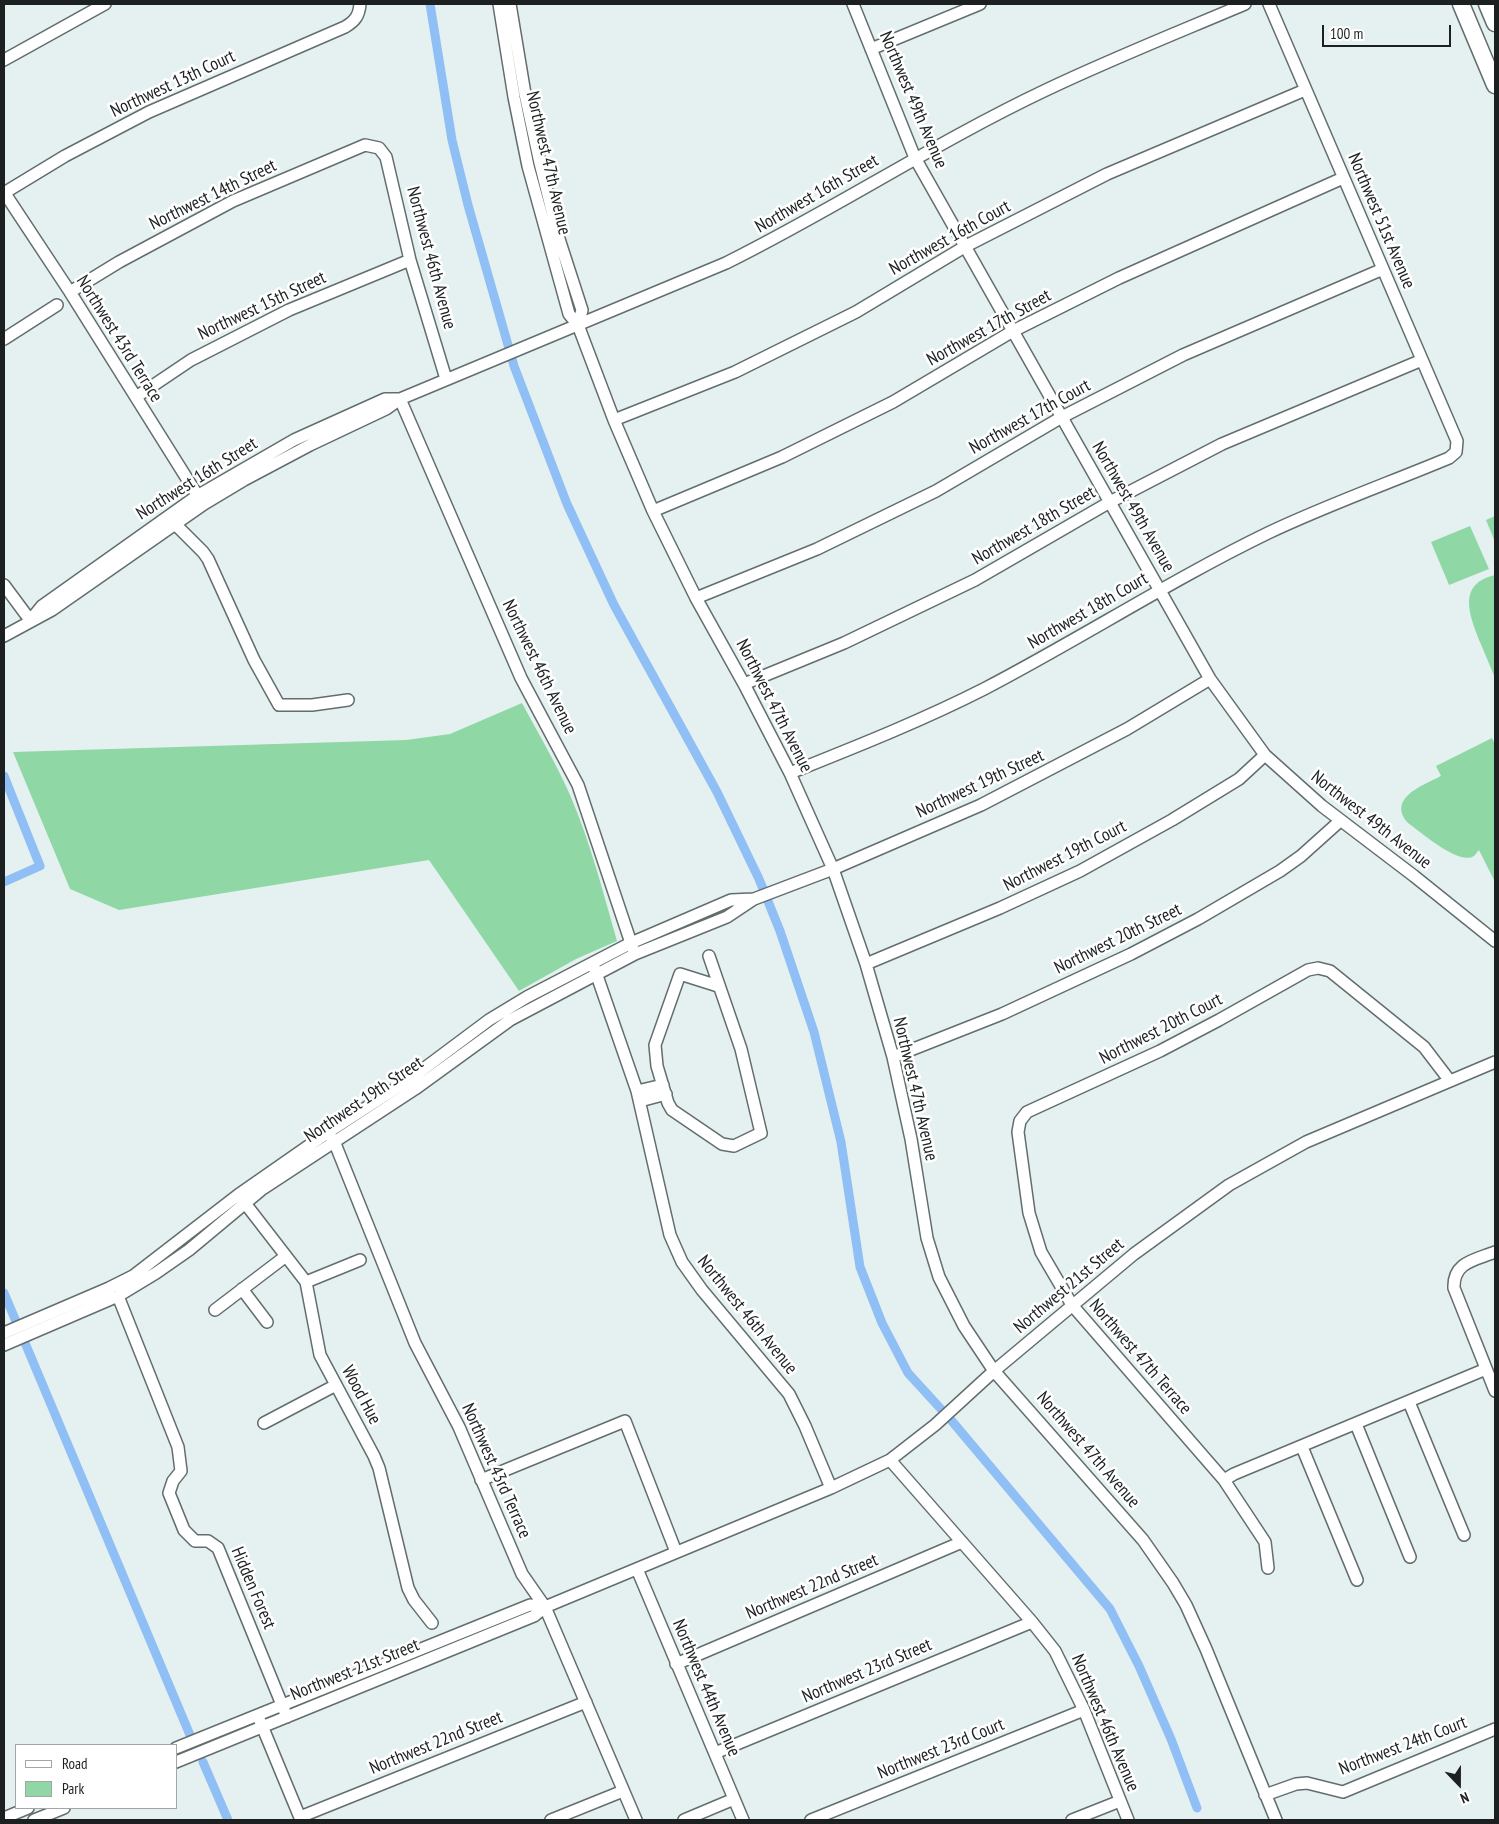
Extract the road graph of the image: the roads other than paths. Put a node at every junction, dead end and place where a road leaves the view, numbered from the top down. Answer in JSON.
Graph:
{"nodes":[{"id":1,"x":105,"y":4,"type":"edge"},
{"id":2,"x":499,"y":4,"type":"edge"},
{"id":3,"x":510,"y":4,"type":"edge"},
{"id":4,"x":853,"y":4,"type":"edge"},
{"id":5,"x":980,"y":4,"type":"edge"},
{"id":6,"x":1245,"y":4,"type":"edge"},
{"id":7,"x":1269,"y":4,"type":"edge"},
{"id":8,"x":1460,"y":4,"type":"edge"},
{"id":9,"x":1487,"y":4,"type":"edge"},
{"id":10,"x":360,"y":9,"type":"edge"},
{"id":11,"x":1495,"y":23,"type":"edge"},
{"id":12,"x":511,"y":47,"type":"junction"},
{"id":13,"x":871,"y":49,"type":"junction"},
{"id":14,"x":4,"y":60,"type":"edge"},
{"id":15,"x":1495,"y":85,"type":"edge"},
{"id":16,"x":1305,"y":90,"type":"junction"},
{"id":17,"x":379,"y":148,"type":"joint"},
{"id":18,"x":915,"y":158,"type":"junction"},
{"id":19,"x":1343,"y":178,"type":"junction"},
{"id":20,"x":4,"y":193,"type":"edge"},
{"id":21,"x":966,"y":246,"type":"junction"},
{"id":22,"x":410,"y":260,"type":"junction"},
{"id":23,"x":1383,"y":269,"type":"junction"},
{"id":24,"x":70,"y":292,"type":"junction"},
{"id":25,"x":57,"y":305,"type":"dead end"},
{"id":26,"x":578,"y":325,"type":"junction"},
{"id":27,"x":1014,"y":331,"type":"junction"},
{"id":28,"x":4,"y":339,"type":"edge"},
{"id":29,"x":1422,"y":360,"type":"junction"},
{"id":30,"x":446,"y":379,"type":"junction"},
{"id":31,"x":136,"y":397,"type":"junction"},
{"id":32,"x":400,"y":399,"type":"junction"},
{"id":33,"x":1062,"y":417,"type":"junction"},
{"id":34,"x":614,"y":420,"type":"junction"},
{"id":35,"x":1456,"y":452,"type":"joint"},
{"id":36,"x":200,"y":500,"type":"junction"},
{"id":37,"x":1110,"y":502,"type":"junction"},
{"id":38,"x":653,"y":511,"type":"junction"},
{"id":39,"x":172,"y":520,"type":"junction"},
{"id":40,"x":4,"y":585,"type":"edge"},
{"id":41,"x":1160,"y":590,"type":"junction"},
{"id":42,"x":696,"y":598,"type":"junction"},
{"id":43,"x":30,"y":620,"type":"junction"},
{"id":44,"x":4,"y":636,"type":"edge"},
{"id":45,"x":1210,"y":679,"type":"junction"},
{"id":46,"x":744,"y":684,"type":"junction"},
{"id":47,"x":348,"y":700,"type":"dead end"},
{"id":48,"x":1265,"y":755,"type":"junction"},
{"id":49,"x":790,"y":773,"type":"junction"},
{"id":50,"x":1340,"y":821,"type":"junction"},
{"id":51,"x":833,"y":869,"type":"junction"},
{"id":52,"x":1495,"y":941,"type":"edge"},
{"id":53,"x":633,"y":948,"type":"junction"},
{"id":54,"x":709,"y":956,"type":"dead end"},
{"id":55,"x":866,"y":964,"type":"junction"},
{"id":56,"x":594,"y":968,"type":"junction"},
{"id":57,"x":718,"y":986,"type":"junction"},
{"id":58,"x":892,"y":1057,"type":"junction"},
{"id":59,"x":1495,"y":1062,"type":"edge"},
{"id":60,"x":1450,"y":1081,"type":"junction"},
{"id":61,"x":664,"y":1089,"type":"junction"},
{"id":62,"x":638,"y":1096,"type":"junction"},
{"id":63,"x":1020,"y":1121,"type":"joint"},
{"id":64,"x":330,"y":1137,"type":"junction"},
{"id":65,"x":242,"y":1199,"type":"junction"},
{"id":66,"x":1495,"y":1252,"type":"edge"},
{"id":67,"x":286,"y":1256,"type":"junction"},
{"id":68,"x":360,"y":1260,"type":"dead end"},
{"id":69,"x":306,"y":1282,"type":"junction"},
{"id":70,"x":242,"y":1288,"type":"junction"},
{"id":71,"x":118,"y":1296,"type":"junction"},
{"id":72,"x":1072,"y":1305,"type":"junction"},
{"id":73,"x":215,"y":1310,"type":"dead end"},
{"id":74,"x":267,"y":1322,"type":"dead end"},
{"id":75,"x":38,"y":1324,"type":"junction"},
{"id":76,"x":4,"y":1341,"type":"edge"},
{"id":77,"x":1486,"y":1369,"type":"junction"},
{"id":78,"x":994,"y":1370,"type":"junction"},
{"id":79,"x":336,"y":1385,"type":"junction"},
{"id":80,"x":1495,"y":1390,"type":"edge"},
{"id":81,"x":1409,"y":1402,"type":"junction"},
{"id":82,"x":264,"y":1423,"type":"dead end"},
{"id":83,"x":1356,"y":1424,"type":"junction"},
{"id":84,"x":1302,"y":1447,"type":"junction"},
{"id":85,"x":890,"y":1460,"type":"junction"},
{"id":86,"x":481,"y":1480,"type":"junction"},
{"id":87,"x":1224,"y":1480,"type":"junction"},
{"id":88,"x":831,"y":1488,"type":"junction"},
{"id":89,"x":1464,"y":1535,"type":"dead end"},
{"id":90,"x":962,"y":1542,"type":"junction"},
{"id":91,"x":676,"y":1552,"type":"junction"},
{"id":92,"x":1410,"y":1557,"type":"dead end"},
{"id":93,"x":1268,"y":1568,"type":"dead end"},
{"id":94,"x":637,"y":1569,"type":"junction"},
{"id":95,"x":1357,"y":1580,"type":"dead end"},
{"id":96,"x":545,"y":1607,"type":"junction"},
{"id":97,"x":1032,"y":1622,"type":"junction"},
{"id":98,"x":432,"y":1623,"type":"dead end"},
{"id":99,"x":676,"y":1664,"type":"junction"},
{"id":100,"x":586,"y":1702,"type":"junction"},
{"id":101,"x":282,"y":1705,"type":"junction"},
{"id":102,"x":1084,"y":1710,"type":"junction"},
{"id":103,"x":257,"y":1715,"type":"junction"},
{"id":104,"x":287,"y":1717,"type":"junction"},
{"id":105,"x":262,"y":1727,"type":"junction"},
{"id":106,"x":1495,"y":1729,"type":"edge"},
{"id":107,"x":178,"y":1747,"type":"edge"},
{"id":108,"x":715,"y":1753,"type":"junction"},
{"id":109,"x":178,"y":1761,"type":"edge"},
{"id":110,"x":623,"y":1791,"type":"junction"},
{"id":111,"x":1266,"y":1795,"type":"junction"},
{"id":112,"x":734,"y":1799,"type":"junction"},
{"id":113,"x":1120,"y":1801,"type":"junction"},
{"id":114,"x":26,"y":1809,"type":"edge"},
{"id":115,"x":62,"y":1809,"type":"edge"},
{"id":116,"x":4,"y":1818,"type":"edge"},
{"id":117,"x":301,"y":1819,"type":"edge"},
{"id":118,"x":34,"y":1820,"type":"edge"},
{"id":119,"x":551,"y":1820,"type":"edge"},
{"id":120,"x":636,"y":1820,"type":"edge"},
{"id":121,"x":684,"y":1820,"type":"edge"},
{"id":122,"x":743,"y":1820,"type":"edge"},
{"id":123,"x":811,"y":1820,"type":"edge"},
{"id":124,"x":1072,"y":1820,"type":"edge"},
{"id":125,"x":1128,"y":1820,"type":"edge"},
{"id":126,"x":1276,"y":1820,"type":"edge"}],
"edges":[{"from":1,"to":14,"type":"street"},
{"from":2,"to":12,"type":"street","name":"Northwest 47th Avenue"},
{"from":3,"to":12,"type":"street","name":"Northwest 47th Avenue"},
{"from":4,"to":13,"type":"street","name":"Northwest 49th Avenue"},
{"from":5,"to":13,"type":"street"},
{"from":6,"to":18,"type":"street","name":"Northwest 16th Street"},
{"from":7,"to":16,"type":"street","name":"Northwest 51st Avenue"},
{"from":8,"to":15,"type":"highway"},
{"from":9,"to":11,"type":"highway"},
{"from":10,"to":20,"type":"street","name":"Northwest 13th Court"},
{"from":12,"to":26,"type":"street","name":"Northwest 47th Avenue"},
{"from":13,"to":18,"type":"street","name":"Northwest 49th Avenue"},
{"from":16,"to":19,"type":"street","name":"Northwest 51st Avenue"},
{"from":16,"to":21,"type":"street","name":"Northwest 16th Court"},
{"from":17,"to":22,"type":"street","name":"Northwest 46th Avenue"},
{"from":17,"to":24,"type":"street","name":"Northwest 14th Street"},
{"from":18,"to":21,"type":"street","name":"Northwest 49th Avenue"},
{"from":18,"to":26,"type":"street","name":"Northwest 16th Street"},
{"from":19,"to":23,"type":"street","name":"Northwest 51st Avenue"},
{"from":19,"to":27,"type":"street","name":"Northwest 17th Street"},
{"from":20,"to":24,"type":"street","name":"Northwest 43rd Terrace"},
{"from":21,"to":27,"type":"street","name":"Northwest 49th Avenue"},
{"from":21,"to":34,"type":"street","name":"Northwest 16th Court"},
{"from":22,"to":30,"type":"street","name":"Northwest 46th Avenue"},
{"from":22,"to":31,"type":"street","name":"Northwest 15th Street"},
{"from":23,"to":29,"type":"street","name":"Northwest 51st Avenue"},
{"from":23,"to":33,"type":"street","name":"Northwest 17th Court"},
{"from":24,"to":31,"type":"street","name":"Northwest 43rd Terrace"},
{"from":25,"to":28,"type":"street"},
{"from":26,"to":30,"type":"street","name":"Northwest 16th Street"},
{"from":26,"to":34,"type":"street","name":"Northwest 47th Avenue"},
{"from":27,"to":33,"type":"street","name":"Northwest 49th Avenue"},
{"from":27,"to":38,"type":"street","name":"Northwest 17th Street"},
{"from":29,"to":35,"type":"street","name":"Northwest 51st Avenue"},
{"from":29,"to":37,"type":"street","name":"Northwest 18th Street"},
{"from":30,"to":32,"type":"street","name":"Northwest 16th Street"},
{"from":31,"to":36,"type":"street","name":"Northwest 43rd Terrace"},
{"from":32,"to":36,"type":"street","name":"Northwest 16th Street"},
{"from":32,"to":53,"type":"street","name":"Northwest 46th Avenue"},
{"from":33,"to":37,"type":"street","name":"Northwest 49th Avenue"},
{"from":33,"to":42,"type":"street","name":"Northwest 17th Court"},
{"from":34,"to":38,"type":"street","name":"Northwest 47th Avenue"},
{"from":35,"to":41,"type":"street","name":"Northwest 18th Court"},
{"from":36,"to":39,"type":"street","name":"Northwest 16th Street"},
{"from":37,"to":41,"type":"street","name":"Northwest 49th Avenue"},
{"from":37,"to":46,"type":"street","name":"Northwest 18th Street"},
{"from":38,"to":42,"type":"street","name":"Northwest 47th Avenue"},
{"from":39,"to":43,"type":"street","name":"Northwest 16th Street"},
{"from":39,"to":47,"type":"street"},
{"from":40,"to":43,"type":"street"},
{"from":41,"to":45,"type":"street","name":"Northwest 49th Avenue"},
{"from":41,"to":49,"type":"street","name":"Northwest 18th Court"},
{"from":42,"to":46,"type":"street","name":"Northwest 47th Avenue"},
{"from":43,"to":44,"type":"street","name":"Northwest 16th Street"},
{"from":45,"to":48,"type":"street","name":"Northwest 49th Avenue"},
{"from":45,"to":51,"type":"street","name":"Northwest 19th Street"},
{"from":46,"to":49,"type":"street","name":"Northwest 47th Avenue"},
{"from":48,"to":50,"type":"street","name":"Northwest 49th Avenue"},
{"from":48,"to":55,"type":"street","name":"Northwest 19th Court"},
{"from":49,"to":51,"type":"street","name":"Northwest 47th Avenue"},
{"from":50,"to":52,"type":"street","name":"Northwest 49th Avenue"},
{"from":50,"to":58,"type":"street","name":"Northwest 20th Street"},
{"from":51,"to":53,"type":"street","name":"Northwest 19th Street"},
{"from":51,"to":55,"type":"street","name":"Northwest 47th Avenue"},
{"from":53,"to":56,"type":"street","name":"Northwest 19th Street"},
{"from":54,"to":57,"type":"street"},
{"from":55,"to":58,"type":"street","name":"Northwest 47th Avenue"},
{"from":56,"to":62,"type":"street","name":"Northwest 46th Avenue"},
{"from":56,"to":64,"type":"street","name":"Northwest 19th Street"},
{"from":57,"to":61,"type":"street"},
{"from":57,"to":61,"type":"street"},
{"from":58,"to":78,"type":"street","name":"Northwest 47th Avenue"},
{"from":59,"to":60,"type":"street","name":"Northwest 21st Street"},
{"from":60,"to":63,"type":"street","name":"Northwest 20th Court"},
{"from":60,"to":72,"type":"street","name":"Northwest 21st Street"},
{"from":61,"to":62,"type":"street"},
{"from":62,"to":88,"type":"street","name":"Northwest 46th Avenue"},
{"from":63,"to":72,"type":"street","name":"Northwest 47th Terrace"},
{"from":64,"to":65,"type":"street","name":"Northwest 19th Street"},
{"from":64,"to":86,"type":"street","name":"Northwest 43rd Terrace"},
{"from":65,"to":67,"type":"street","name":"Wood Hue"},
{"from":65,"to":71,"type":"street","name":"Northwest 19th Street"},
{"from":65,"to":75,"type":"street","name":"Northwest 19th Street"},
{"from":66,"to":77,"type":"street"},
{"from":67,"to":69,"type":"street","name":"Wood Hue"},
{"from":67,"to":70,"type":"street"},
{"from":68,"to":69,"type":"street"},
{"from":69,"to":79,"type":"street","name":"Wood Hue"},
{"from":70,"to":73,"type":"street"},
{"from":70,"to":74,"type":"street"},
{"from":71,"to":75,"type":"street","name":"Northwest 19th Street"},
{"from":71,"to":101,"type":"street","name":"Hidden Forest"},
{"from":72,"to":78,"type":"street","name":"Northwest 21st Street"},
{"from":72,"to":87,"type":"street","name":"Northwest 47th Terrace"},
{"from":75,"to":76,"type":"street","name":"Northwest 19th Street"},
{"from":77,"to":80,"type":"street"},
{"from":77,"to":81,"type":"street"},
{"from":78,"to":85,"type":"street","name":"Northwest 21st Street"},
{"from":78,"to":111,"type":"street","name":"Northwest 47th Avenue"},
{"from":79,"to":82,"type":"street"},
{"from":79,"to":98,"type":"street","name":"Wood Hue"},
{"from":81,"to":83,"type":"street"},
{"from":81,"to":89,"type":"street"},
{"from":83,"to":84,"type":"street"},
{"from":83,"to":92,"type":"street"},
{"from":84,"to":87,"type":"street"},
{"from":84,"to":95,"type":"street"},
{"from":85,"to":88,"type":"street","name":"Northwest 21st Street"},
{"from":85,"to":90,"type":"street","name":"Northwest 46th Avenue"},
{"from":86,"to":91,"type":"street"},
{"from":86,"to":96,"type":"street","name":"Northwest 43rd Terrace"},
{"from":87,"to":93,"type":"street","name":"Northwest 47th Terrace"},
{"from":88,"to":91,"type":"street","name":"Northwest 21st Street"},
{"from":90,"to":97,"type":"street","name":"Northwest 46th Avenue"},
{"from":90,"to":99,"type":"street","name":"Northwest 22nd Street"},
{"from":91,"to":94,"type":"street","name":"Northwest 21st Street"},
{"from":94,"to":96,"type":"street","name":"Northwest 21st Street"},
{"from":94,"to":99,"type":"street","name":"Northwest 44th Avenue"},
{"from":96,"to":100,"type":"street","name":"Northwest 43rd Terrace"},
{"from":96,"to":101,"type":"street","name":"Northwest 21st Street"},
{"from":96,"to":104,"type":"street","name":"Northwest 21st Street"},
{"from":97,"to":102,"type":"street","name":"Northwest 46th Avenue"},
{"from":97,"to":108,"type":"street","name":"Northwest 23rd Street"},
{"from":99,"to":108,"type":"street","name":"Northwest 44th Avenue"},
{"from":100,"to":110,"type":"street","name":"Northwest 43rd Terrace"},
{"from":100,"to":117,"type":"street","name":"Northwest 22nd Street"},
{"from":101,"to":103,"type":"street","name":"Northwest 21st Street"},
{"from":101,"to":104,"type":"street","name":"Hidden Forest"},
{"from":102,"to":113,"type":"street","name":"Northwest 46th Avenue"},
{"from":102,"to":123,"type":"street","name":"Northwest 23rd Court"},
{"from":103,"to":105,"type":"street"},
{"from":103,"to":107,"type":"street","name":"Northwest 21st Street"},
{"from":104,"to":105,"type":"street","name":"Northwest 21st Street"},
{"from":105,"to":109,"type":"street","name":"Northwest 21st Street"},
{"from":105,"to":117,"type":"street"},
{"from":106,"to":111,"type":"street","name":"Northwest 24th Court"},
{"from":108,"to":112,"type":"street","name":"Northwest 44th Avenue"},
{"from":110,"to":119,"type":"street"},
{"from":110,"to":120,"type":"street","name":"Northwest 43rd Terrace"},
{"from":111,"to":126,"type":"street","name":"Northwest 47th Avenue"},
{"from":112,"to":121,"type":"street"},
{"from":112,"to":122,"type":"street","name":"Northwest 44th Avenue"},
{"from":113,"to":124,"type":"street"},
{"from":113,"to":125,"type":"street","name":"Northwest 46th Avenue"},
{"from":114,"to":116,"type":"street"},
{"from":115,"to":118,"type":"street"}]}
